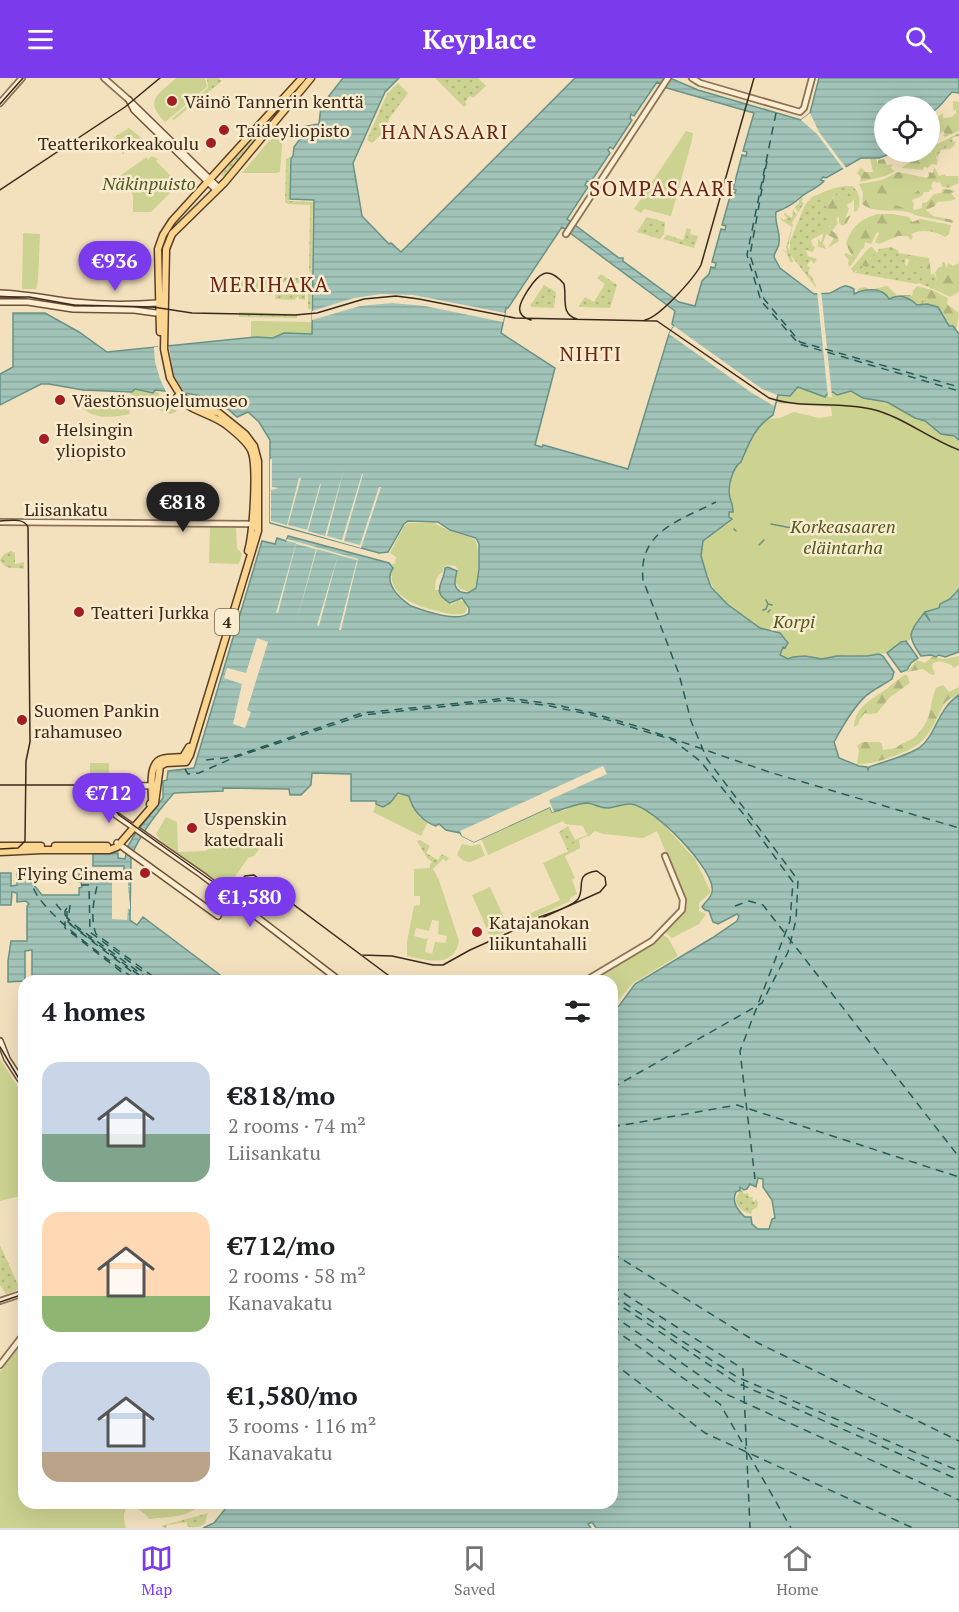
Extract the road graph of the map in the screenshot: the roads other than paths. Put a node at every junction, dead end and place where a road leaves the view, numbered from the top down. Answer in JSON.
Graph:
{"nodes":[{"id":1,"x":22,"y":78,"type":"edge"},
{"id":2,"x":104,"y":78,"type":"edge"},
{"id":3,"x":302,"y":78,"type":"edge"},
{"id":4,"x":311,"y":78,"type":"edge"},
{"id":5,"x":668,"y":78,"type":"edge"},
{"id":6,"x":692,"y":78,"type":"edge"},
{"id":7,"x":812,"y":78,"type":"edge"},
{"id":8,"x":129,"y":100,"type":"joint"},
{"id":9,"x":0,"y":103,"type":"edge"},
{"id":10,"x":209,"y":181,"type":"junction"},
{"id":11,"x":218,"y":189,"type":"junction"},
{"id":12,"x":567,"y":232,"type":"dead end"},
{"id":13,"x":0,"y":293,"type":"edge"},
{"id":14,"x":0,"y":302,"type":"edge"},
{"id":15,"x":158,"y":303,"type":"junction"},
{"id":16,"x":162,"y":311,"type":"junction"},
{"id":17,"x":0,"y":522,"type":"edge"},
{"id":18,"x":255,"y":522,"type":"junction"},
{"id":19,"x":189,"y":753,"type":"junction"},
{"id":20,"x":155,"y":786,"type":"junction"},
{"id":21,"x":137,"y":829,"type":"junction"},
{"id":22,"x":119,"y":844,"type":"junction"},
{"id":23,"x":0,"y":846,"type":"edge"},
{"id":24,"x":0,"y":852,"type":"edge"},
{"id":25,"x":665,"y":856,"type":"dead end"},
{"id":26,"x":230,"y":897,"type":"junction"},
{"id":27,"x":332,"y":975,"type":"edge"},
{"id":28,"x":595,"y":975,"type":"edge"},
{"id":29,"x":0,"y":1041,"type":"edge"},
{"id":30,"x":0,"y":1052,"type":"edge"},
{"id":31,"x":18,"y":1076,"type":"edge"},
{"id":32,"x":18,"y":1080,"type":"edge"},
{"id":33,"x":18,"y":1295,"type":"edge"},
{"id":34,"x":0,"y":1301,"type":"edge"},
{"id":35,"x":18,"y":1342,"type":"edge"},
{"id":36,"x":0,"y":1365,"type":"edge"}],
"edges":[{"from":1,"to":9,"type":"street"},
{"from":2,"to":8,"type":"street"},
{"from":3,"to":10,"type":"main road"},
{"from":4,"to":11,"type":"main road"},
{"from":5,"to":12,"type":"street"},
{"from":6,"to":7,"type":"street"},
{"from":8,"to":10,"type":"main road"},
{"from":10,"to":11,"type":"main road"},
{"from":10,"to":15,"type":"main road"},
{"from":11,"to":16,"type":"main road"},
{"from":13,"to":15,"type":"main road"},
{"from":14,"to":16,"type":"main road"},
{"from":15,"to":16,"type":"main road"},
{"from":16,"to":18,"type":"main road"},
{"from":17,"to":18,"type":"street","name":"Liisankatu"},
{"from":18,"to":19,"type":"main road","number":"4"},
{"from":18,"to":19,"type":"main road","number":"4"},
{"from":19,"to":20,"type":"main road"},
{"from":20,"to":21,"type":"main road"},
{"from":20,"to":21,"type":"main road"},
{"from":21,"to":22,"type":"main road"},
{"from":21,"to":26,"type":"main road"},
{"from":22,"to":23,"type":"main road"},
{"from":22,"to":24,"type":"main road"},
{"from":22,"to":26,"type":"main road"},
{"from":25,"to":28,"type":"street"},
{"from":26,"to":27,"type":"main road"},
{"from":29,"to":31,"type":"main road"},
{"from":30,"to":32,"type":"main road"},
{"from":33,"to":34,"type":"street"},
{"from":35,"to":36,"type":"street"}]}
